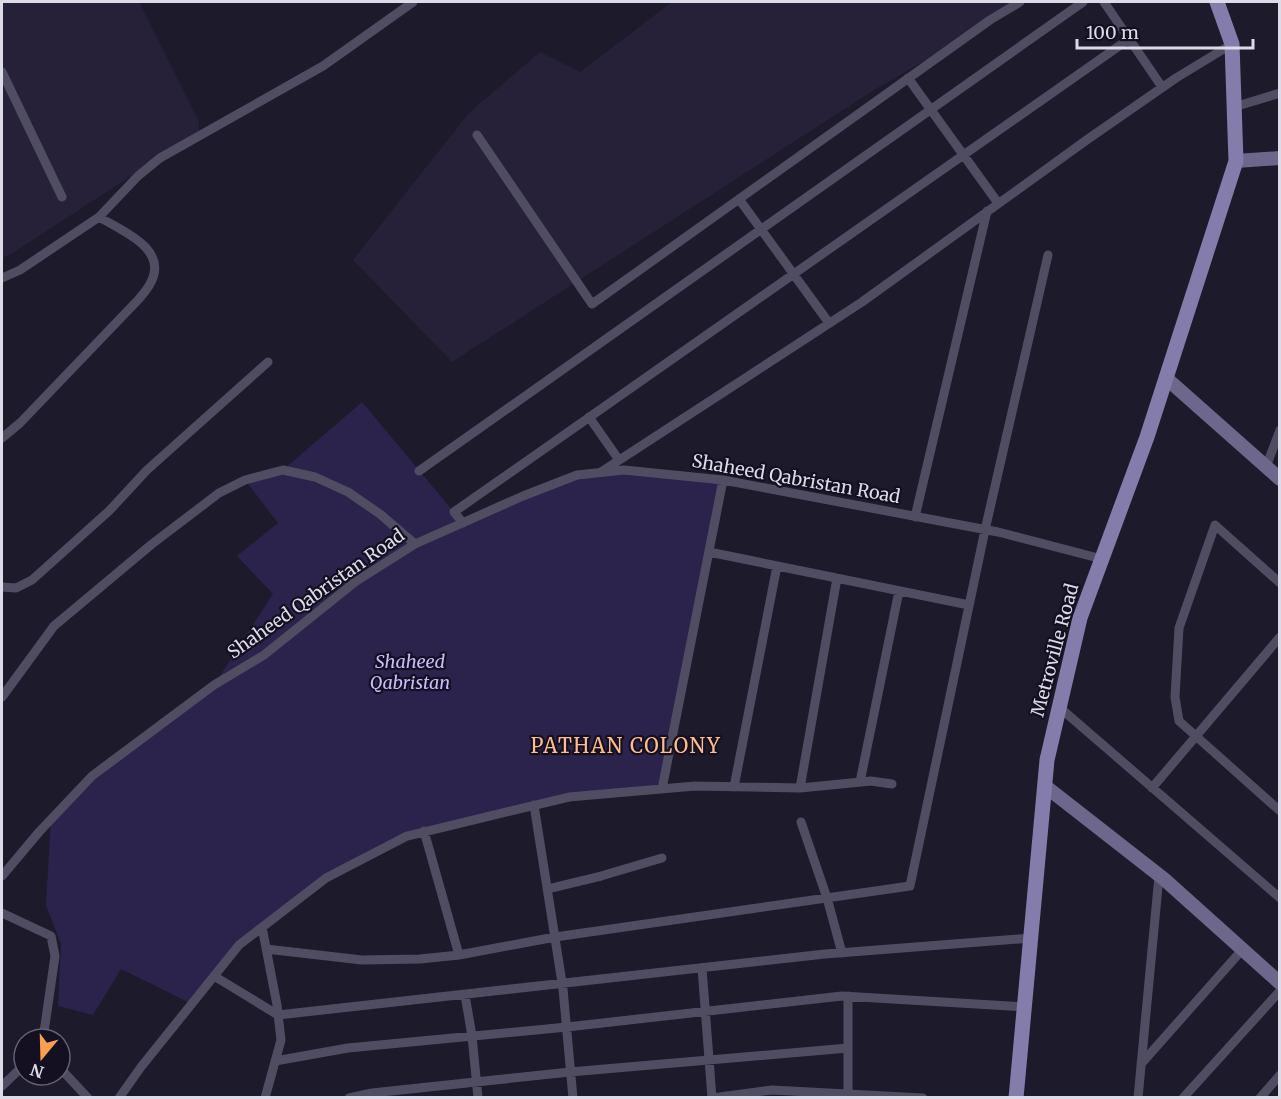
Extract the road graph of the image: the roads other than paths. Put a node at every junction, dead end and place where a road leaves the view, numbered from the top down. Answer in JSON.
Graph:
{"nodes":[{"id":1,"x":412,"y":2,"type":"edge"},
{"id":2,"x":1020,"y":2,"type":"edge"},
{"id":3,"x":1083,"y":2,"type":"edge"},
{"id":4,"x":1104,"y":2,"type":"edge"},
{"id":5,"x":1218,"y":2,"type":"edge"},
{"id":6,"x":1129,"y":39,"type":"junction"},
{"id":7,"x":1232,"y":44,"type":"junction"},
{"id":8,"x":2,"y":72,"type":"edge"},
{"id":9,"x":908,"y":78,"type":"junction"},
{"id":10,"x":1162,"y":87,"type":"junction"},
{"id":11,"x":1280,"y":93,"type":"edge"},
{"id":12,"x":1234,"y":107,"type":"junction"},
{"id":13,"x":930,"y":110,"type":"junction"},
{"id":14,"x":477,"y":135,"type":"dead end"},
{"id":15,"x":963,"y":155,"type":"junction"},
{"id":16,"x":1280,"y":158,"type":"edge"},
{"id":17,"x":1236,"y":161,"type":"junction"},
{"id":18,"x":62,"y":197,"type":"dead end"},
{"id":19,"x":739,"y":199,"type":"junction"},
{"id":20,"x":998,"y":203,"type":"junction"},
{"id":21,"x":987,"y":211,"type":"junction"},
{"id":22,"x":99,"y":217,"type":"junction"},
{"id":23,"x":761,"y":229,"type":"junction"},
{"id":24,"x":1048,"y":255,"type":"dead end"},
{"id":25,"x":793,"y":274,"type":"junction"},
{"id":26,"x":2,"y":278,"type":"edge"},
{"id":27,"x":828,"y":323,"type":"junction"},
{"id":28,"x":268,"y":362,"type":"dead end"},
{"id":29,"x":1166,"y":378,"type":"junction"},
{"id":30,"x":589,"y":417,"type":"junction"},
{"id":31,"x":1280,"y":430,"type":"edge"},
{"id":32,"x":2,"y":438,"type":"edge"},
{"id":33,"x":619,"y":460,"type":"junction"},
{"id":34,"x":1266,"y":467,"type":"junction"},
{"id":35,"x":419,"y":471,"type":"dead end"},
{"id":36,"x":600,"y":472,"type":"junction"},
{"id":37,"x":1280,"y":479,"type":"edge"},
{"id":38,"x":723,"y":480,"type":"junction"},
{"id":39,"x":915,"y":517,"type":"junction"},
{"id":40,"x":463,"y":523,"type":"junction"},
{"id":41,"x":985,"y":530,"type":"junction"},
{"id":42,"x":415,"y":544,"type":"junction"},
{"id":43,"x":709,"y":552,"type":"junction"},
{"id":44,"x":1102,"y":559,"type":"junction"},
{"id":45,"x":777,"y":566,"type":"junction"},
{"id":46,"x":837,"y":578,"type":"junction"},
{"id":47,"x":1280,"y":584,"type":"edge"},
{"id":48,"x":2,"y":587,"type":"edge"},
{"id":49,"x":899,"y":591,"type":"junction"},
{"id":50,"x":969,"y":605,"type":"junction"},
{"id":51,"x":1280,"y":637,"type":"edge"},
{"id":52,"x":2,"y":697,"type":"edge"},
{"id":53,"x":1059,"y":707,"type":"junction"},
{"id":54,"x":1195,"y":736,"type":"junction"},
{"id":55,"x":860,"y":782,"type":"junction"},
{"id":56,"x":892,"y":784,"type":"dead end"},
{"id":57,"x":1045,"y":786,"type":"junction"},
{"id":58,"x":735,"y":787,"type":"junction"},
{"id":59,"x":800,"y":788,"type":"junction"},
{"id":60,"x":1152,"y":788,"type":"junction"},
{"id":61,"x":662,"y":789,"type":"junction"},
{"id":62,"x":534,"y":805,"type":"junction"},
{"id":63,"x":1280,"y":812,"type":"edge"},
{"id":64,"x":801,"y":822,"type":"dead end"},
{"id":65,"x":424,"y":831,"type":"junction"},
{"id":66,"x":662,"y":858,"type":"dead end"},
{"id":67,"x":2,"y":876,"type":"edge"},
{"id":68,"x":1159,"y":876,"type":"junction"},
{"id":69,"x":547,"y":889,"type":"junction"},
{"id":70,"x":827,"y":898,"type":"junction"},
{"id":71,"x":1280,"y":898,"type":"edge"},
{"id":72,"x":2,"y":913,"type":"edge"},
{"id":73,"x":262,"y":927,"type":"junction"},
{"id":74,"x":555,"y":937,"type":"junction"},
{"id":75,"x":1032,"y":938,"type":"junction"},
{"id":76,"x":266,"y":949,"type":"junction"},
{"id":77,"x":1242,"y":950,"type":"junction"},
{"id":78,"x":842,"y":953,"type":"junction"},
{"id":79,"x":459,"y":955,"type":"junction"},
{"id":80,"x":702,"y":968,"type":"junction"},
{"id":81,"x":214,"y":976,"type":"junction"},
{"id":82,"x":1280,"y":983,"type":"edge"},
{"id":83,"x":563,"y":984,"type":"junction"},
{"id":84,"x":1280,"y":991,"type":"edge"},
{"id":85,"x":465,"y":995,"type":"junction"},
{"id":86,"x":848,"y":996,"type":"junction"},
{"id":87,"x":1025,"y":1007,"type":"junction"},
{"id":88,"x":705,"y":1011,"type":"junction"},
{"id":89,"x":278,"y":1015,"type":"junction"},
{"id":90,"x":45,"y":1027,"type":"edge"},
{"id":91,"x":567,"y":1027,"type":"junction"},
{"id":92,"x":472,"y":1036,"type":"junction"},
{"id":93,"x":848,"y":1048,"type":"junction"},
{"id":94,"x":708,"y":1060,"type":"junction"},
{"id":95,"x":275,"y":1061,"type":"junction"},
{"id":96,"x":1141,"y":1064,"type":"junction"},
{"id":97,"x":570,"y":1072,"type":"junction"},
{"id":98,"x":1280,"y":1075,"type":"edge"},
{"id":99,"x":72,"y":1081,"type":"edge"},
{"id":100,"x":476,"y":1083,"type":"junction"},
{"id":101,"x":848,"y":1096,"type":"edge"},
{"id":102,"x":88,"y":1098,"type":"edge"},
{"id":103,"x":119,"y":1098,"type":"edge"},
{"id":104,"x":265,"y":1098,"type":"edge"},
{"id":105,"x":349,"y":1098,"type":"edge"},
{"id":106,"x":478,"y":1098,"type":"edge"},
{"id":107,"x":573,"y":1098,"type":"edge"},
{"id":108,"x":712,"y":1098,"type":"edge"},
{"id":109,"x":923,"y":1098,"type":"edge"},
{"id":110,"x":1016,"y":1098,"type":"edge"},
{"id":111,"x":1138,"y":1098,"type":"edge"},
{"id":112,"x":1183,"y":1098,"type":"edge"},
{"id":113,"x":1260,"y":1098,"type":"edge"}],
"edges":[{"from":1,"to":22,"type":"street"},
{"from":2,"to":9,"type":"street"},
{"from":3,"to":13,"type":"street"},
{"from":4,"to":6,"type":"street"},
{"from":5,"to":7,"type":"main road","name":"Metroville Road"},
{"from":6,"to":10,"type":"street"},
{"from":6,"to":15,"type":"street"},
{"from":7,"to":10,"type":"street"},
{"from":7,"to":12,"type":"main road","name":"Metroville Road"},
{"from":8,"to":18,"type":"street"},
{"from":9,"to":13,"type":"street"},
{"from":9,"to":19,"type":"street"},
{"from":10,"to":20,"type":"street"},
{"from":11,"to":12,"type":"street"},
{"from":12,"to":17,"type":"main road","name":"Metroville Road"},
{"from":13,"to":15,"type":"street"},
{"from":13,"to":23,"type":"street"},
{"from":14,"to":19,"type":"street"},
{"from":15,"to":20,"type":"street"},
{"from":15,"to":25,"type":"street"},
{"from":16,"to":17,"type":"street"},
{"from":17,"to":29,"type":"main road","name":"Metroville Road"},
{"from":19,"to":23,"type":"street"},
{"from":20,"to":21,"type":"street"},
{"from":21,"to":27,"type":"street"},
{"from":21,"to":39,"type":"street"},
{"from":22,"to":26,"type":"street"},
{"from":22,"to":32,"type":"street"},
{"from":23,"to":25,"type":"street"},
{"from":23,"to":35,"type":"street"},
{"from":24,"to":41,"type":"street"},
{"from":25,"to":27,"type":"street"},
{"from":25,"to":30,"type":"street"},
{"from":27,"to":33,"type":"street"},
{"from":28,"to":48,"type":"street"},
{"from":29,"to":34,"type":"street"},
{"from":29,"to":44,"type":"main road","name":"Metroville Road"},
{"from":30,"to":33,"type":"street"},
{"from":30,"to":40,"type":"street"},
{"from":31,"to":34,"type":"street"},
{"from":33,"to":36,"type":"street"},
{"from":34,"to":37,"type":"street"},
{"from":36,"to":38,"type":"street","name":"Shaheed Qabristan Road"},
{"from":36,"to":40,"type":"street","name":"Shaheed Qabristan Road"},
{"from":38,"to":39,"type":"street","name":"Shaheed Qabristan Road"},
{"from":38,"to":43,"type":"street"},
{"from":39,"to":41,"type":"street","name":"Shaheed Qabristan Road"},
{"from":40,"to":42,"type":"street","name":"Shaheed Qabristan Road"},
{"from":41,"to":44,"type":"street","name":"Shaheed Qabristan Road"},
{"from":41,"to":50,"type":"street"},
{"from":42,"to":52,"type":"street"},
{"from":42,"to":67,"type":"street","name":"Shaheed Qabristan Road"},
{"from":43,"to":45,"type":"street"},
{"from":43,"to":61,"type":"street"},
{"from":44,"to":53,"type":"main road","name":"Metroville Road"},
{"from":45,"to":46,"type":"street"},
{"from":45,"to":58,"type":"street"},
{"from":46,"to":49,"type":"street"},
{"from":46,"to":59,"type":"street"},
{"from":47,"to":54,"type":"street"},
{"from":49,"to":50,"type":"street"},
{"from":49,"to":55,"type":"street"},
{"from":50,"to":70,"type":"street"},
{"from":51,"to":54,"type":"street"},
{"from":53,"to":57,"type":"main road","name":"Metroville Road"},
{"from":53,"to":60,"type":"street"},
{"from":54,"to":60,"type":"street"},
{"from":54,"to":63,"type":"street"},
{"from":55,"to":56,"type":"street"},
{"from":55,"to":59,"type":"street"},
{"from":57,"to":68,"type":"street"},
{"from":57,"to":75,"type":"main road","name":"Metroville Road"},
{"from":58,"to":59,"type":"street"},
{"from":58,"to":61,"type":"street"},
{"from":60,"to":71,"type":"street"},
{"from":61,"to":62,"type":"street"},
{"from":62,"to":65,"type":"street"},
{"from":62,"to":69,"type":"street"},
{"from":64,"to":70,"type":"street"},
{"from":65,"to":73,"type":"street"},
{"from":65,"to":79,"type":"street"},
{"from":66,"to":69,"type":"street"},
{"from":68,"to":77,"type":"street"},
{"from":68,"to":96,"type":"street"},
{"from":69,"to":74,"type":"street"},
{"from":70,"to":74,"type":"street"},
{"from":70,"to":78,"type":"street"},
{"from":72,"to":90,"type":"street"},
{"from":73,"to":76,"type":"street"},
{"from":73,"to":81,"type":"street"},
{"from":74,"to":79,"type":"street"},
{"from":74,"to":83,"type":"street"},
{"from":75,"to":78,"type":"street"},
{"from":75,"to":87,"type":"main road","name":"Metroville Road"},
{"from":76,"to":79,"type":"street"},
{"from":76,"to":89,"type":"street"},
{"from":77,"to":82,"type":"street"},
{"from":77,"to":96,"type":"street"},
{"from":78,"to":80,"type":"street"},
{"from":80,"to":83,"type":"street"},
{"from":80,"to":88,"type":"street"},
{"from":81,"to":89,"type":"street"},
{"from":81,"to":103,"type":"street"},
{"from":83,"to":85,"type":"street"},
{"from":83,"to":91,"type":"street"},
{"from":84,"to":112,"type":"street"},
{"from":85,"to":89,"type":"street"},
{"from":85,"to":92,"type":"street"},
{"from":86,"to":87,"type":"street"},
{"from":86,"to":88,"type":"street"},
{"from":86,"to":93,"type":"street"},
{"from":87,"to":110,"type":"main road","name":"Metroville Road"},
{"from":88,"to":91,"type":"street"},
{"from":88,"to":94,"type":"street"},
{"from":89,"to":95,"type":"street"},
{"from":91,"to":92,"type":"street"},
{"from":91,"to":97,"type":"street"},
{"from":92,"to":95,"type":"street"},
{"from":92,"to":100,"type":"street"},
{"from":93,"to":94,"type":"street"},
{"from":93,"to":101,"type":"street"},
{"from":94,"to":97,"type":"street"},
{"from":94,"to":108,"type":"street"},
{"from":95,"to":104,"type":"street"},
{"from":96,"to":111,"type":"street"},
{"from":97,"to":100,"type":"street"},
{"from":97,"to":107,"type":"street"},
{"from":98,"to":113,"type":"street"},
{"from":99,"to":102,"type":"street"},
{"from":100,"to":105,"type":"street"},
{"from":100,"to":106,"type":"street"},
{"from":101,"to":108,"type":"street"},
{"from":101,"to":109,"type":"street"}]}
